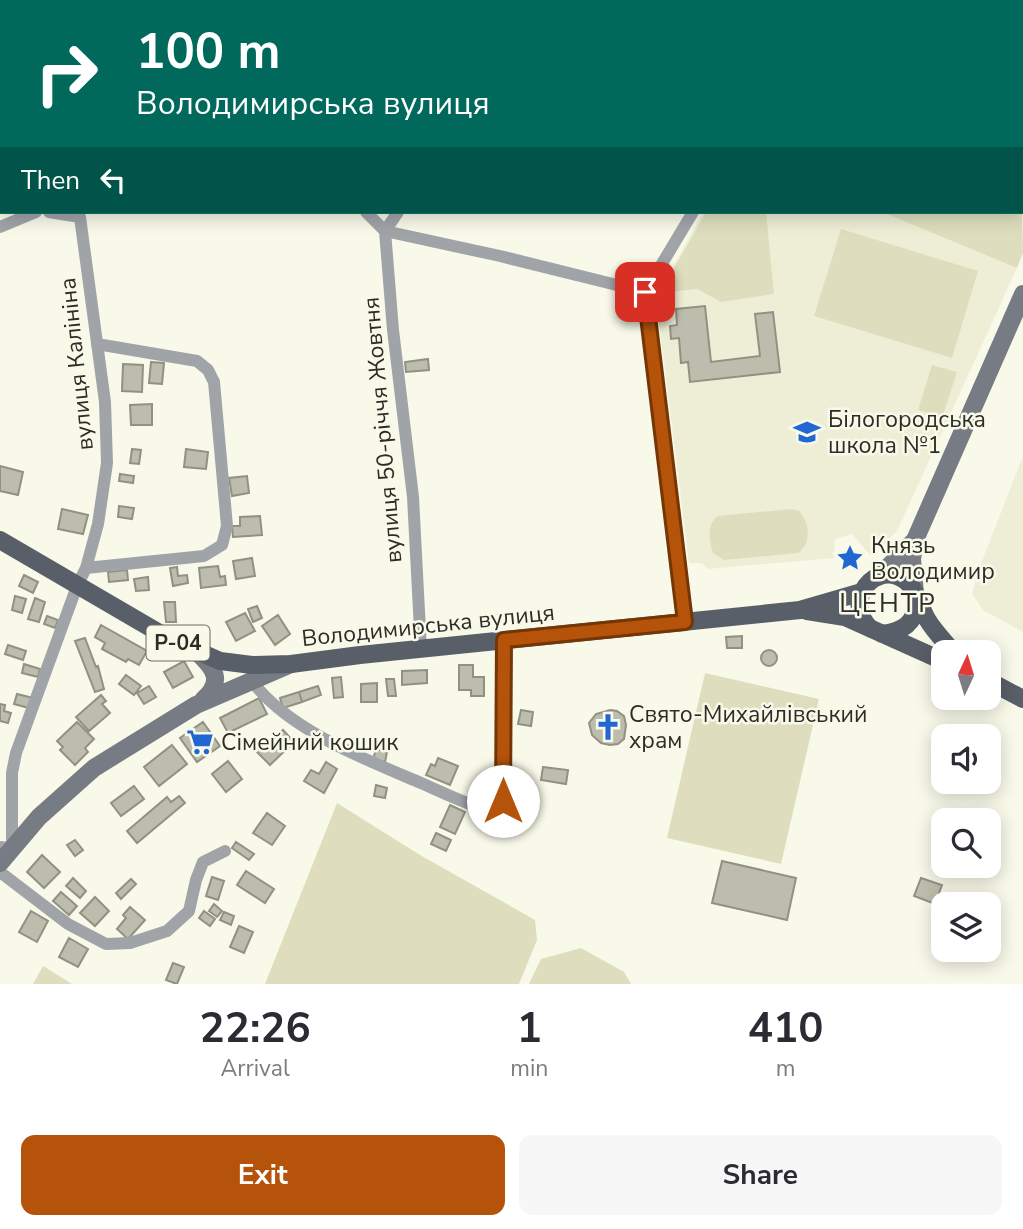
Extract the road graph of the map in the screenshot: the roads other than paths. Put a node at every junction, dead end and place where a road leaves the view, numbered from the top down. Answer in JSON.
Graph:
{"nodes":[{"id":1,"x":31,"y":214,"type":"edge"},
{"id":2,"x":368,"y":214,"type":"edge"},
{"id":3,"x":397,"y":214,"type":"edge"},
{"id":4,"x":692,"y":214,"type":"edge"},
{"id":5,"x":82,"y":215,"type":"edge"},
{"id":6,"x":0,"y":227,"type":"edge"},
{"id":7,"x":385,"y":230,"type":"junction"},
{"id":8,"x":645,"y":292,"type":"junction"},
{"id":9,"x":1023,"y":294,"type":"edge"},
{"id":10,"x":97,"y":344,"type":"junction"},
{"id":11,"x":0,"y":540,"type":"edge"},
{"id":12,"x":915,"y":540,"type":"junction"},
{"id":13,"x":86,"y":568,"type":"junction"},
{"id":14,"x":878,"y":577,"type":"junction"},
{"id":15,"x":77,"y":586,"type":"junction"},
{"id":16,"x":862,"y":592,"type":"junction"},
{"id":17,"x":916,"y":598,"type":"junction"},
{"id":18,"x":800,"y":610,"type":"junction"},
{"id":19,"x":685,"y":622,"type":"junction"},
{"id":20,"x":877,"y":631,"type":"junction"},
{"id":21,"x":504,"y":640,"type":"junction"},
{"id":22,"x":943,"y":640,"type":"edge"},
{"id":23,"x":421,"y":649,"type":"junction"},
{"id":24,"x":197,"y":652,"type":"junction"},
{"id":25,"x":931,"y":656,"type":"edge"},
{"id":26,"x":290,"y":664,"type":"junction"},
{"id":27,"x":252,"y":681,"type":"junction"},
{"id":28,"x":1001,"y":687,"type":"edge"},
{"id":29,"x":1023,"y":699,"type":"edge"},
{"id":30,"x":199,"y":704,"type":"junction"},
{"id":31,"x":6,"y":847,"type":"edge"},
{"id":32,"x":225,"y":851,"type":"dead end"},
{"id":33,"x":0,"y":863,"type":"edge"},
{"id":34,"x":0,"y":872,"type":"edge"}],
"edges":[{"from":1,"to":6,"type":"street"},
{"from":2,"to":7,"type":"street"},
{"from":3,"to":7,"type":"street"},
{"from":4,"to":8,"type":"street"},
{"from":5,"to":10,"type":"street","name":"вулиця Калініна"},
{"from":7,"to":8,"type":"street"},
{"from":7,"to":23,"type":"street","name":"вулиця 50-річчя Жовтня"},
{"from":8,"to":19,"type":"street"},
{"from":9,"to":12,"type":"street"},
{"from":10,"to":13,"type":"street","name":"вулиця Калініна"},
{"from":10,"to":13,"type":"street"},
{"from":11,"to":15,"type":"main road","number":"Р-04"},
{"from":12,"to":14,"type":"street"},
{"from":12,"to":17,"type":"street"},
{"from":13,"to":15,"type":"street","name":"вулиця Калініна"},
{"from":14,"to":16,"type":"main road","number":"Р-04"},
{"from":14,"to":17,"type":"main road"},
{"from":15,"to":24,"type":"main road","number":"Р-04"},
{"from":15,"to":31,"type":"street","name":"вулиця Калініна"},
{"from":16,"to":18,"type":"main road","name":"Володимирська вулиця","number":"Р-04"},
{"from":16,"to":20,"type":"main road"},
{"from":17,"to":20,"type":"main road"},
{"from":17,"to":22,"type":"main road"},
{"from":18,"to":19,"type":"main road","name":"Володимирська вулиця","number":"Р-04"},
{"from":18,"to":20,"type":"main road","name":"Володимирська вулиця","number":"Р-04"},
{"from":19,"to":21,"type":"main road","name":"Володимирська вулиця","number":"Р-04"},
{"from":20,"to":25,"type":"main road","number":"Р-04"},
{"from":21,"to":23,"type":"main road","name":"Володимирська вулиця","number":"Р-04"},
{"from":21,"to":27,"type":"street"},
{"from":23,"to":26,"type":"main road","name":"Володимирська вулиця","number":"Р-04"},
{"from":24,"to":26,"type":"main road","number":"Р-04"},
{"from":24,"to":30,"type":"street"},
{"from":26,"to":27,"type":"street","name":"Володимирська вулиця"},
{"from":27,"to":30,"type":"street","name":"Володимирська вулиця"},
{"from":28,"to":29,"type":"main road"},
{"from":30,"to":31,"type":"street","name":"Володимирська вулиця"},
{"from":31,"to":33,"type":"street","name":"Володимирська вулиця"},
{"from":32,"to":34,"type":"street"}]}
